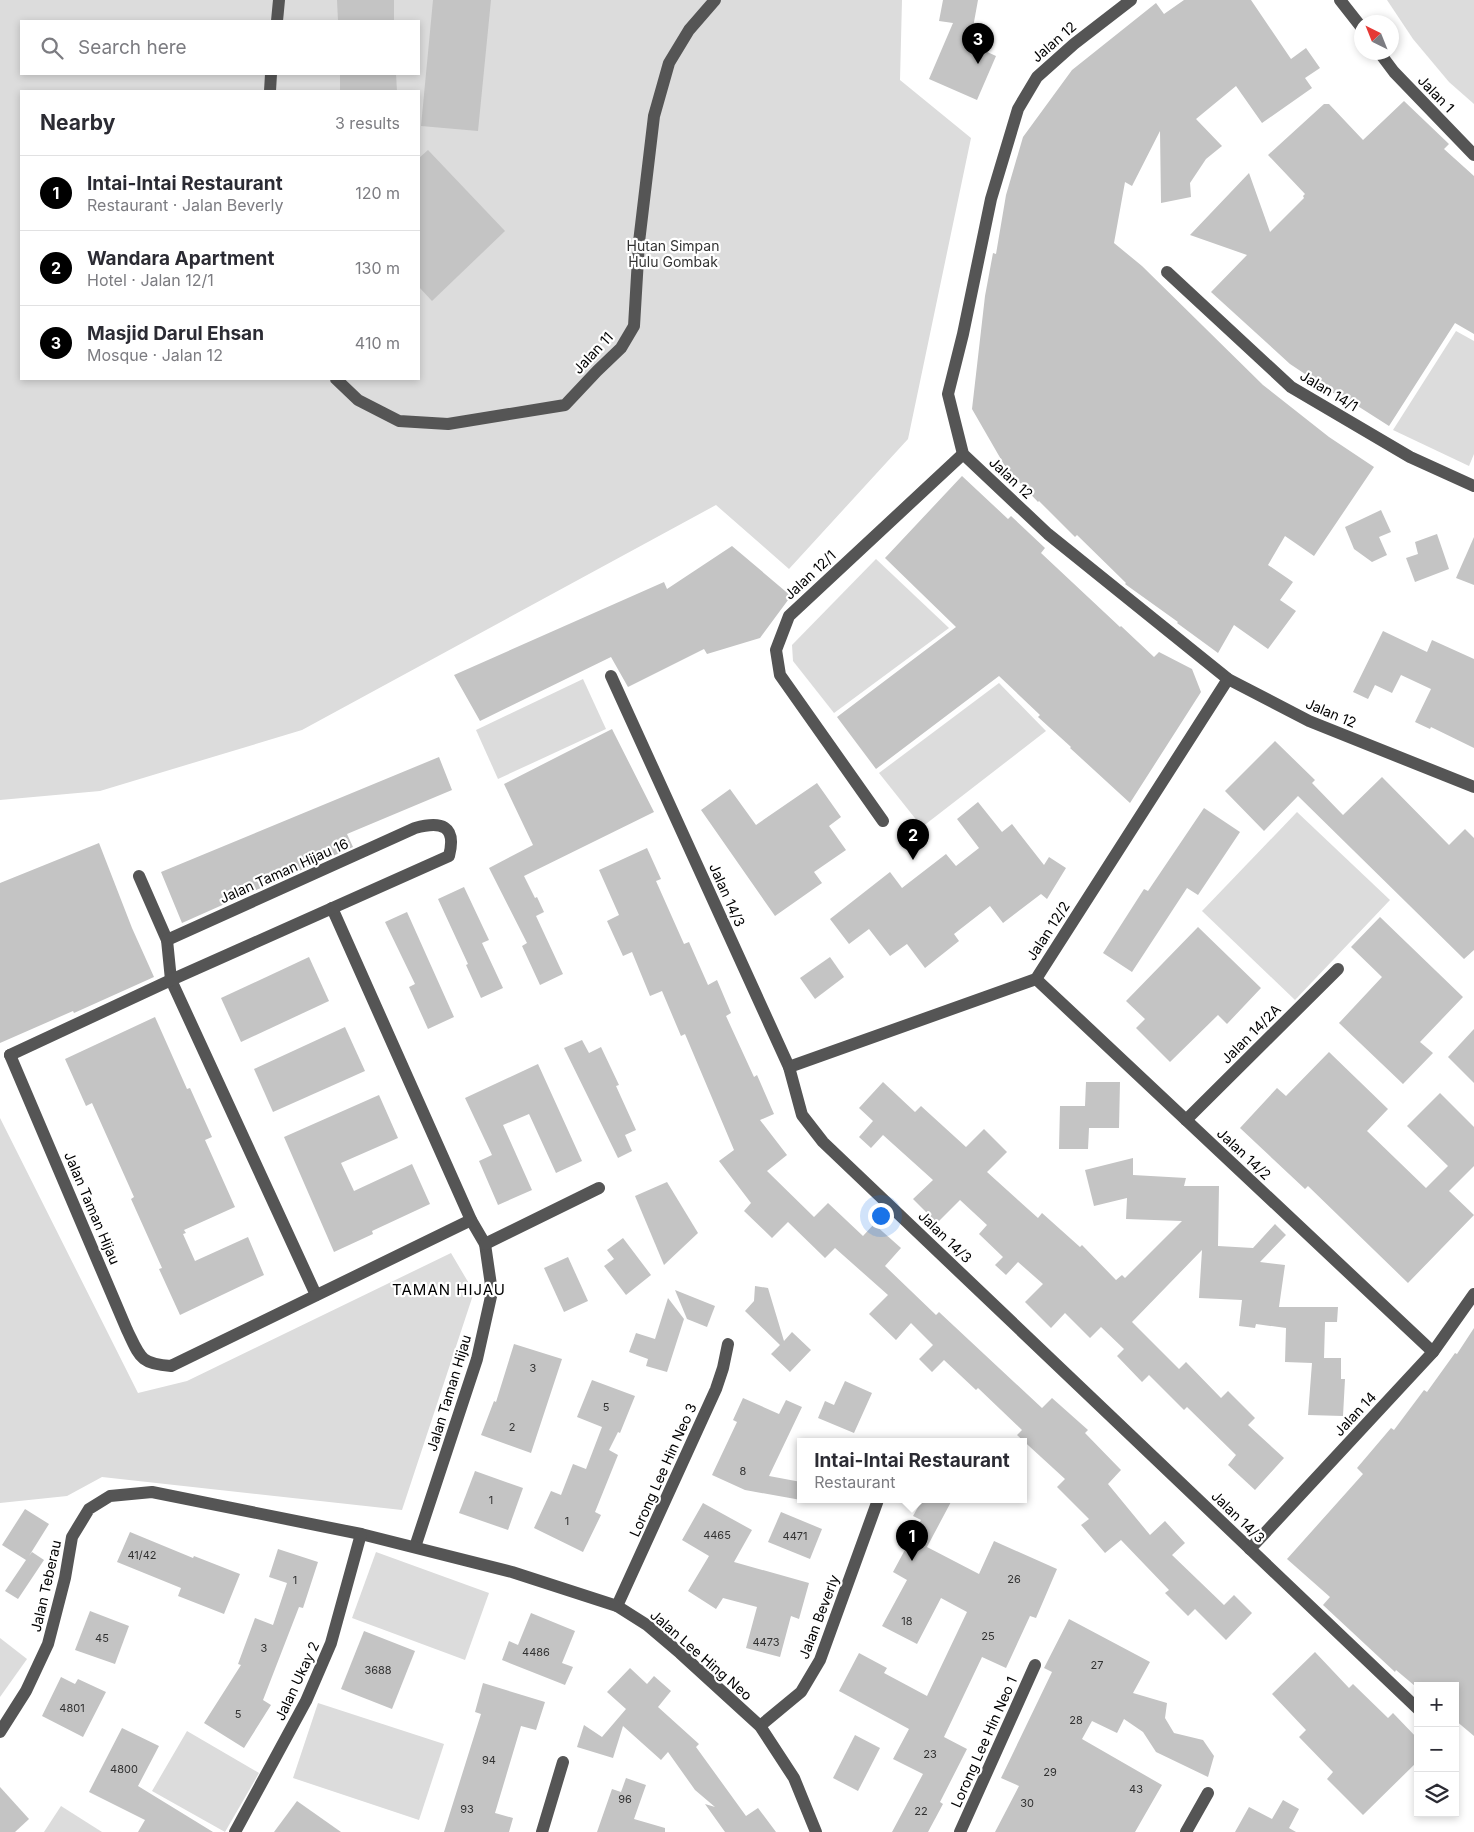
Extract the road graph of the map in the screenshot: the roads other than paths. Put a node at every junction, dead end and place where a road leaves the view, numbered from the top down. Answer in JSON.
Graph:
{"nodes":[{"id":1,"x":279,"y":0,"type":"edge"},
{"id":2,"x":715,"y":0,"type":"edge"},
{"id":3,"x":1131,"y":0,"type":"edge"},
{"id":4,"x":1340,"y":0,"type":"edge"},
{"id":5,"x":1354,"y":18,"type":"edge"},
{"id":6,"x":277,"y":20,"type":"edge"},
{"id":7,"x":1386,"y":60,"type":"edge"},
{"id":8,"x":271,"y":75,"type":"edge"},
{"id":9,"x":270,"y":90,"type":"edge"},
{"id":10,"x":1474,"y":154,"type":"edge"},
{"id":11,"x":1167,"y":272,"type":"dead end"},
{"id":12,"x":337,"y":380,"type":"edge"},
{"id":13,"x":963,"y":454,"type":"junction"},
{"id":14,"x":1474,"y":486,"type":"edge"},
{"id":15,"x":611,"y":676,"type":"dead end"},
{"id":16,"x":1228,"y":679,"type":"junction"},
{"id":17,"x":1474,"y":787,"type":"edge"},
{"id":18,"x":883,"y":821,"type":"dead end"},
{"id":19,"x":414,"y":828,"type":"joint"},
{"id":20,"x":139,"y":876,"type":"dead end"},
{"id":21,"x":332,"y":908,"type":"junction"},
{"id":22,"x":167,"y":940,"type":"junction"},
{"id":23,"x":1338,"y":969,"type":"dead end"},
{"id":24,"x":1036,"y":979,"type":"junction"},
{"id":25,"x":172,"y":980,"type":"junction"},
{"id":26,"x":5,"y":1052,"type":"edge"},
{"id":27,"x":789,"y":1067,"type":"junction"},
{"id":28,"x":1186,"y":1120,"type":"junction"},
{"id":29,"x":599,"y":1188,"type":"dead end"},
{"id":30,"x":471,"y":1220,"type":"junction"},
{"id":31,"x":485,"y":1244,"type":"junction"},
{"id":32,"x":1474,"y":1294,"type":"edge"},
{"id":33,"x":316,"y":1295,"type":"junction"},
{"id":34,"x":728,"y":1344,"type":"dead end"},
{"id":35,"x":1433,"y":1352,"type":"junction"},
{"id":36,"x":877,"y":1503,"type":"edge"},
{"id":37,"x":362,"y":1534,"type":"junction"},
{"id":38,"x":415,"y":1548,"type":"junction"},
{"id":39,"x":1250,"y":1549,"type":"junction"},
{"id":40,"x":618,"y":1606,"type":"junction"},
{"id":41,"x":1035,"y":1665,"type":"dead end"},
{"id":42,"x":1414,"y":1705,"type":"edge"},
{"id":43,"x":760,"y":1726,"type":"junction"},
{"id":44,"x":0,"y":1732,"type":"edge"},
{"id":45,"x":563,"y":1762,"type":"dead end"},
{"id":46,"x":1208,"y":1793,"type":"dead end"},
{"id":47,"x":235,"y":1832,"type":"edge"},
{"id":48,"x":542,"y":1832,"type":"edge"},
{"id":49,"x":816,"y":1832,"type":"edge"},
{"id":50,"x":960,"y":1832,"type":"edge"},
{"id":51,"x":1186,"y":1832,"type":"edge"}],
"edges":[{"from":1,"to":6,"type":"street"},
{"from":2,"to":12,"type":"street","name":"Jalan 11"},
{"from":3,"to":13,"type":"street","name":"Jalan 12"},
{"from":4,"to":5,"type":"street"},
{"from":7,"to":10,"type":"street","name":"Jalan 1"},
{"from":8,"to":9,"type":"street"},
{"from":11,"to":14,"type":"street","name":"Jalan 14/1"},
{"from":13,"to":16,"type":"street","name":"Jalan 12"},
{"from":13,"to":18,"type":"street","name":"Jalan 12/1"},
{"from":15,"to":27,"type":"street","name":"Jalan 14/3"},
{"from":16,"to":17,"type":"street","name":"Jalan 12"},
{"from":16,"to":24,"type":"street","name":"Jalan 12/2"},
{"from":19,"to":21,"type":"street","name":"Jalan Taman Hijau"},
{"from":19,"to":22,"type":"street","name":"Jalan Taman Hijau 16"},
{"from":20,"to":22,"type":"street"},
{"from":21,"to":25,"type":"street","name":"Jalan Taman Hijau"},
{"from":21,"to":30,"type":"street","name":"Jalan Taman Hijau"},
{"from":22,"to":25,"type":"street"},
{"from":23,"to":28,"type":"street","name":"Jalan 14/2A"},
{"from":24,"to":27,"type":"street","name":"Jalan 12/2"},
{"from":24,"to":28,"type":"street","name":"Jalan 14/2"},
{"from":25,"to":26,"type":"street","name":"Jalan Taman Hijau"},
{"from":25,"to":33,"type":"street"},
{"from":26,"to":33,"type":"street","name":"Jalan Taman Hijau"},
{"from":27,"to":39,"type":"street","name":"Jalan 14/3"},
{"from":28,"to":35,"type":"street","name":"Jalan 14/2"},
{"from":29,"to":31,"type":"street"},
{"from":30,"to":31,"type":"street","name":"Jalan Taman Hijau"},
{"from":30,"to":33,"type":"street","name":"Jalan Taman Hijau"},
{"from":31,"to":38,"type":"street","name":"Jalan Taman Hijau"},
{"from":32,"to":35,"type":"street","name":"Jalan 14"},
{"from":34,"to":40,"type":"street","name":"Lorong Lee Hin Neo 3"},
{"from":35,"to":39,"type":"street","name":"Jalan 14"},
{"from":36,"to":43,"type":"street","name":"Jalan Beverly"},
{"from":37,"to":38,"type":"street","name":"Jalan Lee Hing Neo"},
{"from":37,"to":44,"type":"street","name":"Jalan Teberau"},
{"from":37,"to":47,"type":"street","name":"Jalan Ukay 2"},
{"from":38,"to":40,"type":"street","name":"Jalan Lee Hing Neo"},
{"from":39,"to":42,"type":"street","name":"Jalan 14/3"},
{"from":40,"to":43,"type":"street","name":"Jalan Lee Hing Neo"},
{"from":41,"to":50,"type":"street","name":"Lorong Lee Hin Neo 1"},
{"from":43,"to":49,"type":"street","name":"Jalan Lee Hing Neo"},
{"from":45,"to":48,"type":"street"},
{"from":46,"to":51,"type":"street"}]}
